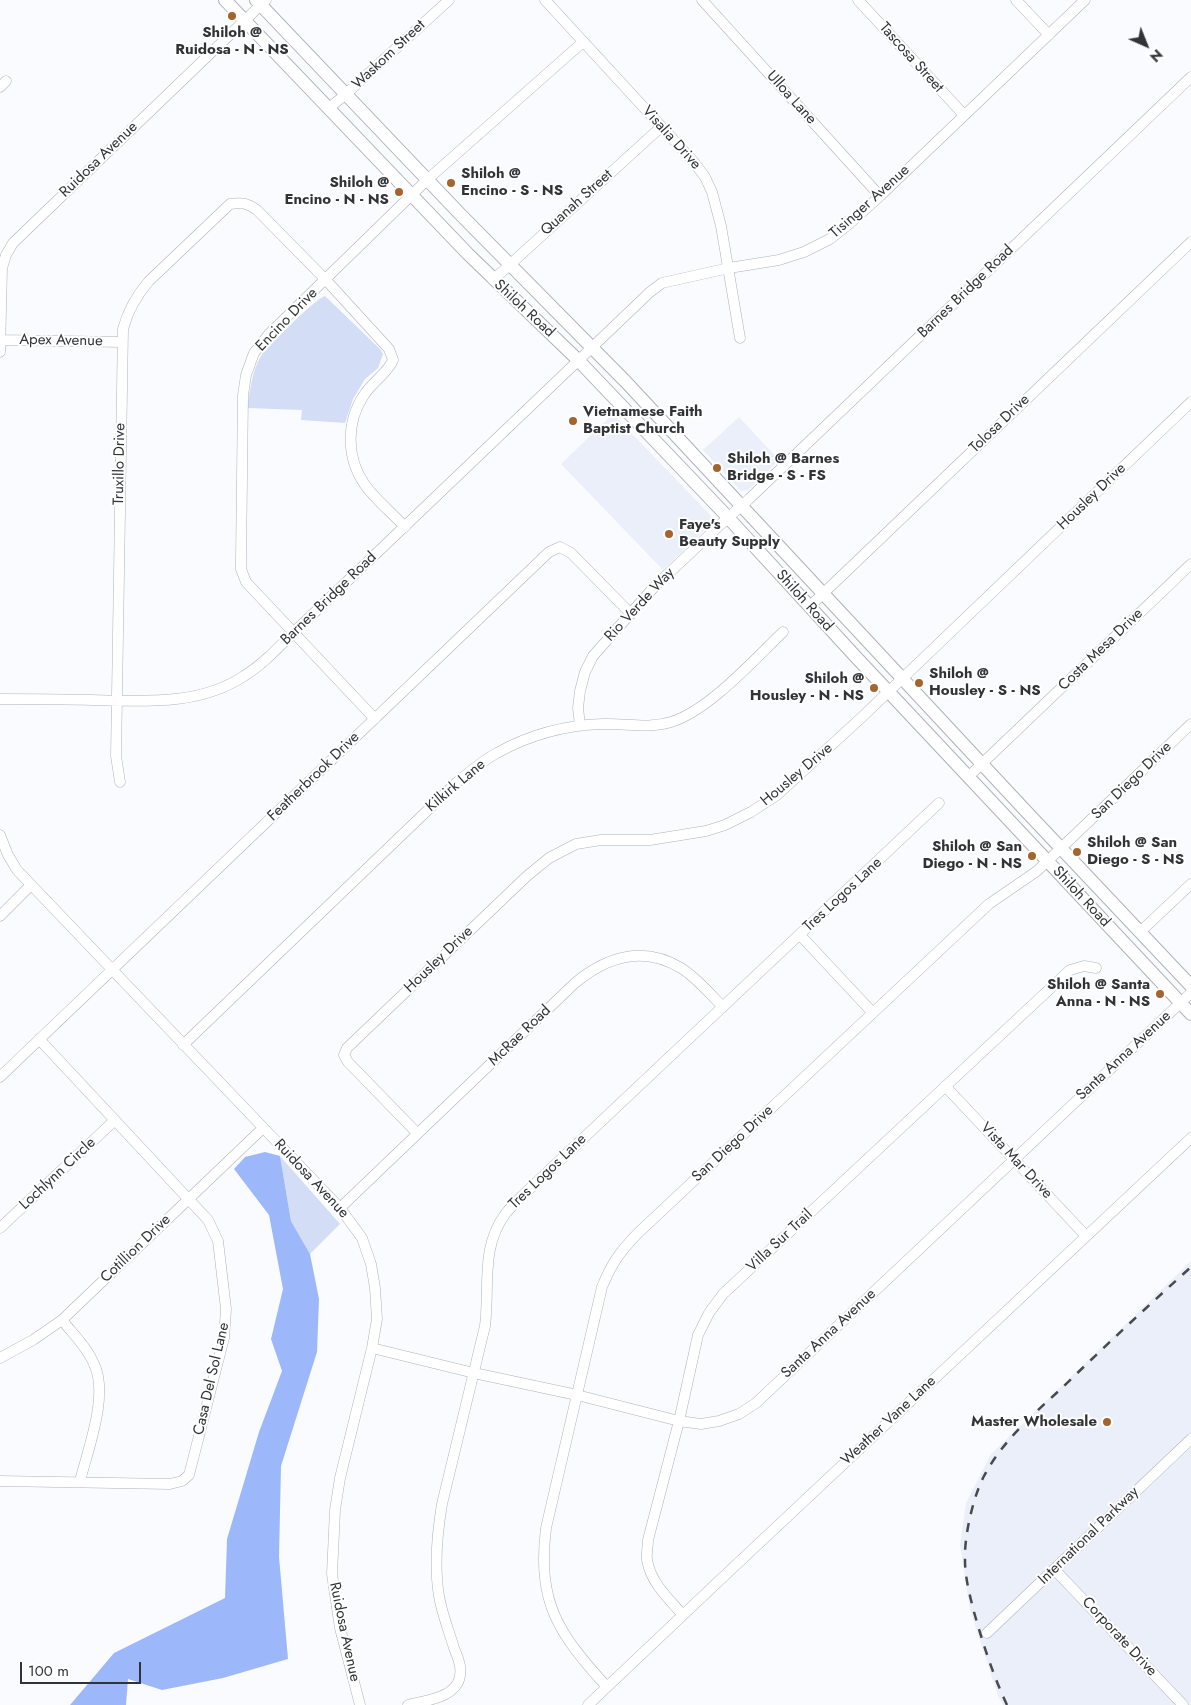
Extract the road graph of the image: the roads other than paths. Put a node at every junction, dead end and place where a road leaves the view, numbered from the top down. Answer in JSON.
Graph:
{"nodes":[{"id":1,"x":225,"y":0,"type":"edge"},
{"id":2,"x":449,"y":0,"type":"edge"},
{"id":3,"x":545,"y":0,"type":"edge"},
{"id":4,"x":702,"y":0,"type":"edge"},
{"id":5,"x":858,"y":0,"type":"edge"},
{"id":6,"x":1016,"y":0,"type":"edge"},
{"id":7,"x":1085,"y":0,"type":"edge"},
{"id":8,"x":261,"y":2,"type":"edge"},
{"id":9,"x":244,"y":20,"type":"junction"},
{"id":10,"x":1049,"y":35,"type":"junction"},
{"id":11,"x":583,"y":42,"type":"junction"},
{"id":12,"x":1191,"y":77,"type":"edge"},
{"id":13,"x":346,"y":94,"type":"junction"},
{"id":14,"x":329,"y":108,"type":"junction"},
{"id":15,"x":964,"y":115,"type":"junction"},
{"id":16,"x":661,"y":127,"type":"junction"},
{"id":17,"x":428,"y":179,"type":"junction"},
{"id":18,"x":412,"y":194,"type":"junction"},
{"id":19,"x":880,"y":196,"type":"junction"},
{"id":20,"x":1191,"y":242,"type":"edge"},
{"id":21,"x":511,"y":264,"type":"junction"},
{"id":22,"x":729,"y":268,"type":"junction"},
{"id":23,"x":326,"y":280,"type":"junction"},
{"id":24,"x":493,"y":280,"type":"junction"},
{"id":25,"x":740,"y":338,"type":"dead end"},
{"id":26,"x":0,"y":340,"type":"edge"},
{"id":27,"x":122,"y":342,"type":"junction"},
{"id":28,"x":593,"y":347,"type":"junction"},
{"id":29,"x":0,"y":352,"type":"edge"},
{"id":30,"x":578,"y":360,"type":"junction"},
{"id":31,"x":1191,"y":402,"type":"edge"},
{"id":32,"x":741,"y":506,"type":"junction"},
{"id":33,"x":727,"y":518,"type":"junction"},
{"id":34,"x":405,"y":527,"type":"junction"},
{"id":35,"x":1191,"y":564,"type":"edge"},
{"id":36,"x":822,"y":593,"type":"junction"},
{"id":37,"x":809,"y":607,"type":"junction"},
{"id":38,"x":630,"y":614,"type":"junction"},
{"id":39,"x":782,"y":632,"type":"dead end"},
{"id":40,"x":293,"y":634,"type":"junction"},
{"id":41,"x":902,"y":678,"type":"junction"},
{"id":42,"x":888,"y":692,"type":"junction"},
{"id":43,"x":0,"y":699,"type":"edge"},
{"id":44,"x":116,"y":700,"type":"junction"},
{"id":45,"x":375,"y":719,"type":"junction"},
{"id":46,"x":1191,"y":724,"type":"edge"},
{"id":47,"x":580,"y":725,"type":"junction"},
{"id":48,"x":982,"y":764,"type":"junction"},
{"id":49,"x":968,"y":777,"type":"junction"},
{"id":50,"x":120,"y":782,"type":"dead end"},
{"id":51,"x":939,"y":803,"type":"dead end"},
{"id":52,"x":0,"y":835,"type":"edge"},
{"id":53,"x":1062,"y":848,"type":"junction"},
{"id":54,"x":1048,"y":861,"type":"junction"},
{"id":55,"x":1191,"y":884,"type":"edge"},
{"id":56,"x":31,"y":885,"type":"junction"},
{"id":57,"x":0,"y":916,"type":"edge"},
{"id":58,"x":1140,"y":932,"type":"junction"},
{"id":59,"x":800,"y":935,"type":"junction"},
{"id":60,"x":1096,"y":968,"type":"dead end"},
{"id":61,"x":113,"y":969,"type":"junction"},
{"id":62,"x":1191,"y":986,"type":"edge"},
{"id":63,"x":1191,"y":993,"type":"edge"},
{"id":64,"x":1180,"y":1003,"type":"junction"},
{"id":65,"x":722,"y":1007,"type":"junction"},
{"id":66,"x":873,"y":1013,"type":"junction"},
{"id":67,"x":1191,"y":1014,"type":"edge"},
{"id":68,"x":39,"y":1039,"type":"junction"},
{"id":69,"x":183,"y":1045,"type":"junction"},
{"id":70,"x":0,"y":1077,"type":"edge"},
{"id":71,"x":945,"y":1086,"type":"junction"},
{"id":72,"x":115,"y":1120,"type":"junction"},
{"id":73,"x":263,"y":1128,"type":"junction"},
{"id":74,"x":417,"y":1133,"type":"junction"},
{"id":75,"x":1191,"y":1138,"type":"edge"},
{"id":76,"x":1015,"y":1160,"type":"junction"},
{"id":77,"x":189,"y":1199,"type":"junction"},
{"id":78,"x":340,"y":1208,"type":"junction"},
{"id":79,"x":0,"y":1228,"type":"edge"},
{"id":80,"x":1086,"y":1236,"type":"junction"},
{"id":81,"x":62,"y":1320,"type":"junction"},
{"id":82,"x":372,"y":1348,"type":"junction"},
{"id":83,"x":0,"y":1358,"type":"edge"},
{"id":84,"x":474,"y":1373,"type":"junction"},
{"id":85,"x":577,"y":1395,"type":"junction"},
{"id":86,"x":679,"y":1422,"type":"junction"},
{"id":87,"x":1191,"y":1439,"type":"edge"},
{"id":88,"x":0,"y":1481,"type":"edge"},
{"id":89,"x":80,"y":1481,"type":"junction"},
{"id":90,"x":1055,"y":1570,"type":"junction"},
{"id":91,"x":683,"y":1615,"type":"junction"},
{"id":92,"x":987,"y":1633,"type":"dead end"},
{"id":93,"x":607,"y":1687,"type":"junction"},
{"id":94,"x":360,"y":1705,"type":"edge"},
{"id":95,"x":408,"y":1705,"type":"edge"},
{"id":96,"x":588,"y":1705,"type":"edge"},
{"id":97,"x":1183,"y":1705,"type":"edge"}],
"edges":[{"from":1,"to":9,"type":"main road","name":"Shiloh Road"},
{"from":2,"to":13,"type":"street","name":"Waskom Street"},
{"from":3,"to":11,"type":"street","name":"Visalia Drive"},
{"from":4,"to":19,"type":"street","name":"Ulloa Lane"},
{"from":5,"to":15,"type":"street","name":"Tascosa Street"},
{"from":6,"to":10,"type":"street"},
{"from":7,"to":10,"type":"street","name":"Tisinger Avenue"},
{"from":8,"to":9,"type":"street","name":"Ruidosa Avenue"},
{"from":8,"to":13,"type":"main road","name":"Shiloh Road"},
{"from":9,"to":14,"type":"main road","name":"Shiloh Road"},
{"from":9,"to":26,"type":"street","name":"Ruidosa Avenue"},
{"from":10,"to":15,"type":"street","name":"Tisinger Avenue"},
{"from":11,"to":16,"type":"street","name":"Visalia Drive"},
{"from":11,"to":17,"type":"street","name":"Encino Drive"},
{"from":12,"to":32,"type":"street","name":"Barnes Bridge Road"},
{"from":13,"to":14,"type":"street","name":"Waskom Street"},
{"from":13,"to":17,"type":"main road","name":"Shiloh Road"},
{"from":14,"to":18,"type":"main road","name":"Shiloh Road"},
{"from":15,"to":19,"type":"street","name":"Tisinger Avenue"},
{"from":16,"to":21,"type":"street","name":"Quanah Street"},
{"from":16,"to":22,"type":"street","name":"Visalia Drive"},
{"from":17,"to":18,"type":"street","name":"Encino Drive"},
{"from":17,"to":21,"type":"main road","name":"Shiloh Road"},
{"from":18,"to":23,"type":"street","name":"Encino Drive"},
{"from":18,"to":24,"type":"main road","name":"Shiloh Road"},
{"from":19,"to":22,"type":"street","name":"Tisinger Avenue"},
{"from":20,"to":36,"type":"street","name":"Tolosa Drive"},
{"from":21,"to":24,"type":"street","name":"Quanah Street"},
{"from":21,"to":28,"type":"main road","name":"Shiloh Road"},
{"from":22,"to":25,"type":"street","name":"Visalia Drive"},
{"from":22,"to":28,"type":"street","name":"Tisinger Avenue"},
{"from":23,"to":27,"type":"street","name":"Truxillo Drive"},
{"from":23,"to":34,"type":"street"},
{"from":23,"to":40,"type":"street","name":"Encino Drive"},
{"from":24,"to":30,"type":"main road","name":"Shiloh Road"},
{"from":26,"to":27,"type":"street","name":"Apex Avenue"},
{"from":26,"to":29,"type":"street","name":"Ruidosa Avenue"},
{"from":27,"to":44,"type":"street","name":"Truxillo Drive"},
{"from":28,"to":30,"type":"street","name":"Barnes Bridge Road"},
{"from":28,"to":32,"type":"main road","name":"Shiloh Road"},
{"from":30,"to":33,"type":"main road","name":"Shiloh Road"},
{"from":30,"to":34,"type":"street","name":"Barnes Bridge Road"},
{"from":31,"to":41,"type":"street","name":"Housley Drive"},
{"from":32,"to":33,"type":"street","name":"Rio Verde Way"},
{"from":32,"to":36,"type":"main road","name":"Shiloh Road"},
{"from":33,"to":37,"type":"main road","name":"Shiloh Road"},
{"from":33,"to":38,"type":"street","name":"Rio Verde Way"},
{"from":34,"to":40,"type":"street","name":"Barnes Bridge Road"},
{"from":35,"to":48,"type":"street","name":"Costa Mesa Drive"},
{"from":36,"to":37,"type":"street","name":"Tolosa Drive"},
{"from":36,"to":41,"type":"main road","name":"Shiloh Road"},
{"from":37,"to":42,"type":"main road","name":"Shiloh Road"},
{"from":38,"to":45,"type":"street","name":"Featherbrook Drive"},
{"from":38,"to":47,"type":"street","name":"Rio Verde Way"},
{"from":39,"to":47,"type":"street","name":"Kilkirk Lane"},
{"from":40,"to":44,"type":"street","name":"Barnes Bridge Road"},
{"from":40,"to":45,"type":"street","name":"Encino Drive"},
{"from":41,"to":42,"type":"street","name":"Housley Drive"},
{"from":41,"to":48,"type":"main road","name":"Shiloh Road"},
{"from":42,"to":49,"type":"main road","name":"Shiloh Road"},
{"from":42,"to":74,"type":"street","name":"Housley Drive"},
{"from":43,"to":44,"type":"street","name":"Barnes Bridge Road"},
{"from":44,"to":50,"type":"street","name":"Truxillo Drive"},
{"from":45,"to":61,"type":"street","name":"Featherbrook Drive"},
{"from":46,"to":53,"type":"street","name":"San Diego Drive"},
{"from":47,"to":69,"type":"street","name":"Kilkirk Lane"},
{"from":48,"to":49,"type":"street","name":"Costa Mesa Drive"},
{"from":48,"to":53,"type":"main road","name":"Shiloh Road"},
{"from":49,"to":54,"type":"main road","name":"Shiloh Road"},
{"from":51,"to":59,"type":"street","name":"Tres Logos Lane"},
{"from":52,"to":56,"type":"street","name":"Ruidosa Avenue"},
{"from":53,"to":54,"type":"street","name":"San Diego Drive"},
{"from":53,"to":58,"type":"main road","name":"Shiloh Road"},
{"from":54,"to":64,"type":"main road","name":"Shiloh Road"},
{"from":54,"to":66,"type":"street","name":"San Diego Drive"},
{"from":55,"to":58,"type":"street"},
{"from":56,"to":57,"type":"street"},
{"from":56,"to":61,"type":"street","name":"Ruidosa Avenue"},
{"from":58,"to":62,"type":"main road","name":"Shiloh Road"},
{"from":59,"to":65,"type":"street","name":"Tres Logos Lane"},
{"from":59,"to":66,"type":"street"},
{"from":60,"to":71,"type":"street","name":"Villa Sur Trail"},
{"from":61,"to":68,"type":"street","name":"Featherbrook Drive"},
{"from":61,"to":69,"type":"street","name":"Ruidosa Avenue"},
{"from":63,"to":64,"type":"street","name":"Santa Anna Avenue"},
{"from":64,"to":67,"type":"main road","name":"Shiloh Road"},
{"from":64,"to":76,"type":"street","name":"Santa Anna Avenue"},
{"from":65,"to":74,"type":"street","name":"McRae Road"},
{"from":65,"to":84,"type":"street","name":"Tres Logos Lane"},
{"from":66,"to":85,"type":"street","name":"San Diego Drive"},
{"from":68,"to":70,"type":"street","name":"Featherbrook Drive"},
{"from":68,"to":72,"type":"street","name":"Casa Del Sol Lane"},
{"from":69,"to":73,"type":"street","name":"Ruidosa Avenue"},
{"from":71,"to":76,"type":"street","name":"Vista Mar Drive"},
{"from":71,"to":86,"type":"street","name":"Villa Sur Trail"},
{"from":72,"to":77,"type":"street","name":"Casa Del Sol Lane"},
{"from":72,"to":79,"type":"street","name":"Lochlynn Circle"},
{"from":73,"to":77,"type":"street","name":"Cotillion Drive"},
{"from":73,"to":78,"type":"street","name":"Ruidosa Avenue"},
{"from":74,"to":78,"type":"street","name":"McRae Road"},
{"from":75,"to":80,"type":"street","name":"Weather Vane Lane"},
{"from":76,"to":80,"type":"street","name":"Vista Mar Drive"},
{"from":76,"to":86,"type":"street","name":"Santa Anna Avenue"},
{"from":77,"to":81,"type":"street","name":"Cotillion Drive"},
{"from":77,"to":89,"type":"street","name":"Casa Del Sol Lane"},
{"from":78,"to":82,"type":"street","name":"Ruidosa Avenue"},
{"from":80,"to":91,"type":"street","name":"Weather Vane Lane"},
{"from":81,"to":83,"type":"street","name":"Cotillion Drive"},
{"from":81,"to":89,"type":"street"},
{"from":82,"to":84,"type":"street","name":"Santa Anna Avenue"},
{"from":82,"to":94,"type":"street","name":"Ruidosa Avenue"},
{"from":84,"to":85,"type":"street","name":"Santa Anna Avenue"},
{"from":84,"to":95,"type":"street","name":"Tres Logos Lane"},
{"from":85,"to":86,"type":"street","name":"Santa Anna Avenue"},
{"from":85,"to":93,"type":"street","name":"San Diego Drive"},
{"from":86,"to":91,"type":"street","name":"Villa Sur Trail"},
{"from":87,"to":90,"type":"street","name":"International Parkway"},
{"from":88,"to":89,"type":"street","name":"Casa Del Sol Lane"},
{"from":90,"to":92,"type":"street","name":"International Parkway"},
{"from":90,"to":97,"type":"street","name":"Corporate Drive"},
{"from":91,"to":93,"type":"street","name":"Weather Vane Lane"},
{"from":93,"to":96,"type":"street","name":"Weather Vane Lane"}]}
